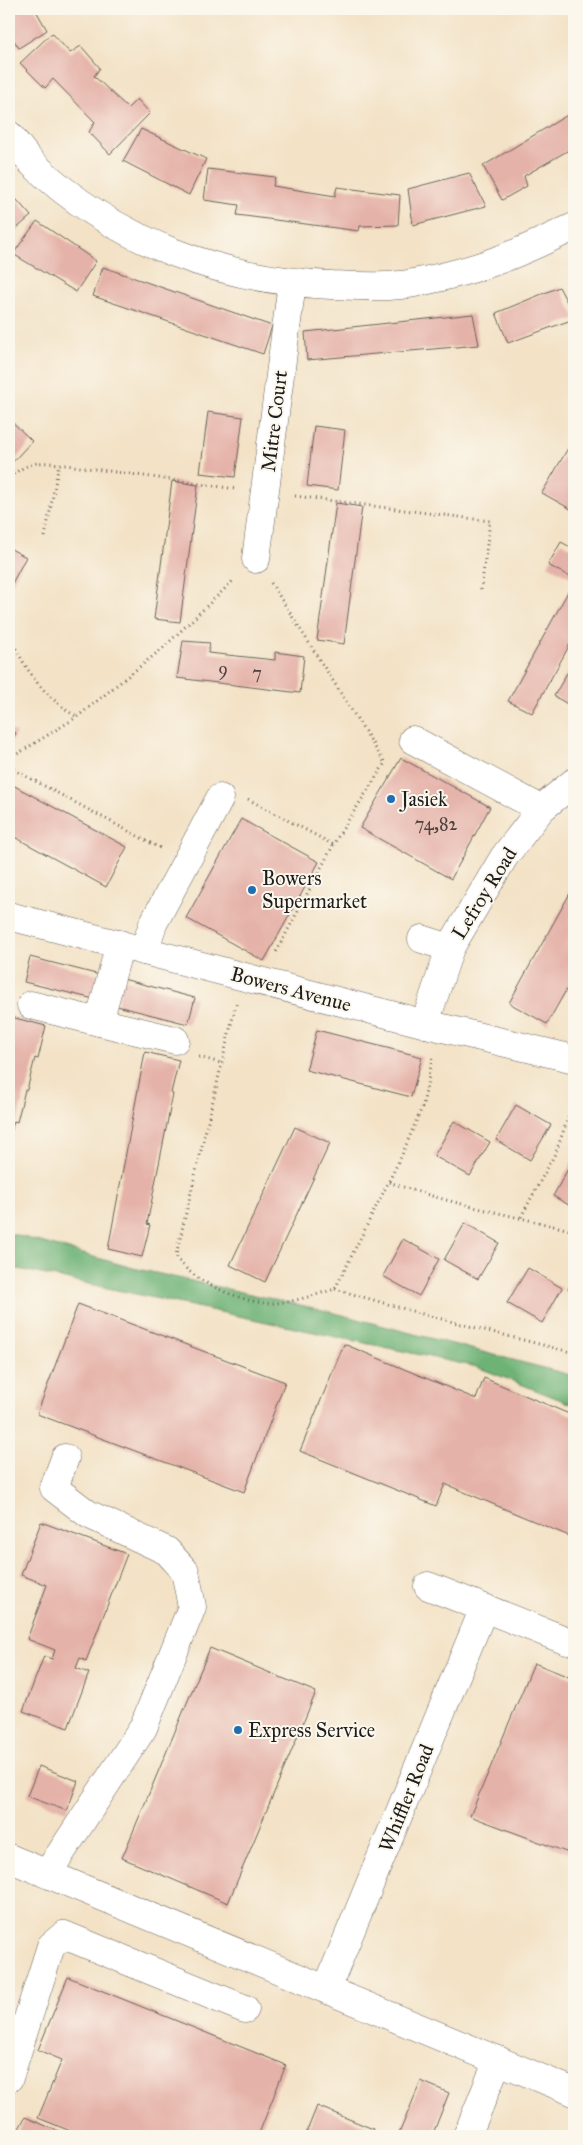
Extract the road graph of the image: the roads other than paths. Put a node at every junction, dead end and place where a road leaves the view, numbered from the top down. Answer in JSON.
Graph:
{"nodes":[{"id":1,"x":9,"y":135,"type":"edge"},
{"id":2,"x":574,"y":226,"type":"edge"},
{"id":3,"x":292,"y":283,"type":"junction"},
{"id":4,"x":256,"y":559,"type":"road end"},
{"id":5,"x":413,"y":740,"type":"dead end"},
{"id":6,"x":574,"y":782,"type":"edge"},
{"id":7,"x":220,"y":798,"type":"road end"},
{"id":8,"x":541,"y":808,"type":"junction"},
{"id":9,"x":9,"y":916,"type":"edge"},
{"id":10,"x":422,"y":939,"type":"dead end"},
{"id":11,"x":132,"y":947,"type":"junction"},
{"id":12,"x":450,"y":948,"type":"junction"},
{"id":13,"x":31,"y":1005,"type":"dead end"},
{"id":14,"x":99,"y":1022,"type":"junction"},
{"id":15,"x":434,"y":1026,"type":"junction"},
{"id":16,"x":175,"y":1040,"type":"dead end"},
{"id":17,"x":574,"y":1059,"type":"edge"},
{"id":18,"x":65,"y":1458,"type":"dead end"},
{"id":19,"x":428,"y":1586,"type":"dead end"},
{"id":20,"x":484,"y":1608,"type":"junction"},
{"id":21,"x":566,"y":1641,"type":"dead end"},
{"id":22,"x":9,"y":1858,"type":"edge"},
{"id":23,"x":47,"y":1874,"type":"junction"},
{"id":24,"x":327,"y":1988,"type":"junction"},
{"id":25,"x":245,"y":2009,"type":"dead end"},
{"id":26,"x":498,"y":2060,"type":"junction"},
{"id":27,"x":9,"y":2078,"type":"edge"},
{"id":28,"x":574,"y":2092,"type":"edge"},
{"id":29,"x":467,"y":2136,"type":"edge"}],
"edges":[{"from":1,"to":3,"type":"street"},
{"from":2,"to":3,"type":"street"},
{"from":3,"to":4,"type":"street","name":"Mitre Court"},
{"from":5,"to":8,"type":"street"},
{"from":6,"to":8,"type":"street","name":"Lefroy Road"},
{"from":7,"to":11,"type":"street"},
{"from":8,"to":12,"type":"street","name":"Lefroy Road"},
{"from":9,"to":11,"type":"street","name":"Bowers Avenue"},
{"from":10,"to":12,"type":"street"},
{"from":11,"to":14,"type":"street"},
{"from":11,"to":15,"type":"street","name":"Bowers Avenue"},
{"from":12,"to":15,"type":"street","name":"Lefroy Road"},
{"from":13,"to":14,"type":"street"},
{"from":14,"to":16,"type":"street"},
{"from":15,"to":17,"type":"street","name":"Bowers Avenue"},
{"from":18,"to":23,"type":"street"},
{"from":19,"to":20,"type":"street"},
{"from":20,"to":21,"type":"street"},
{"from":20,"to":24,"type":"street","name":"Whiffler Road"},
{"from":22,"to":23,"type":"street"},
{"from":23,"to":24,"type":"street"},
{"from":24,"to":26,"type":"street"},
{"from":25,"to":27,"type":"street"},
{"from":26,"to":28,"type":"street"},
{"from":26,"to":29,"type":"street"}]}
